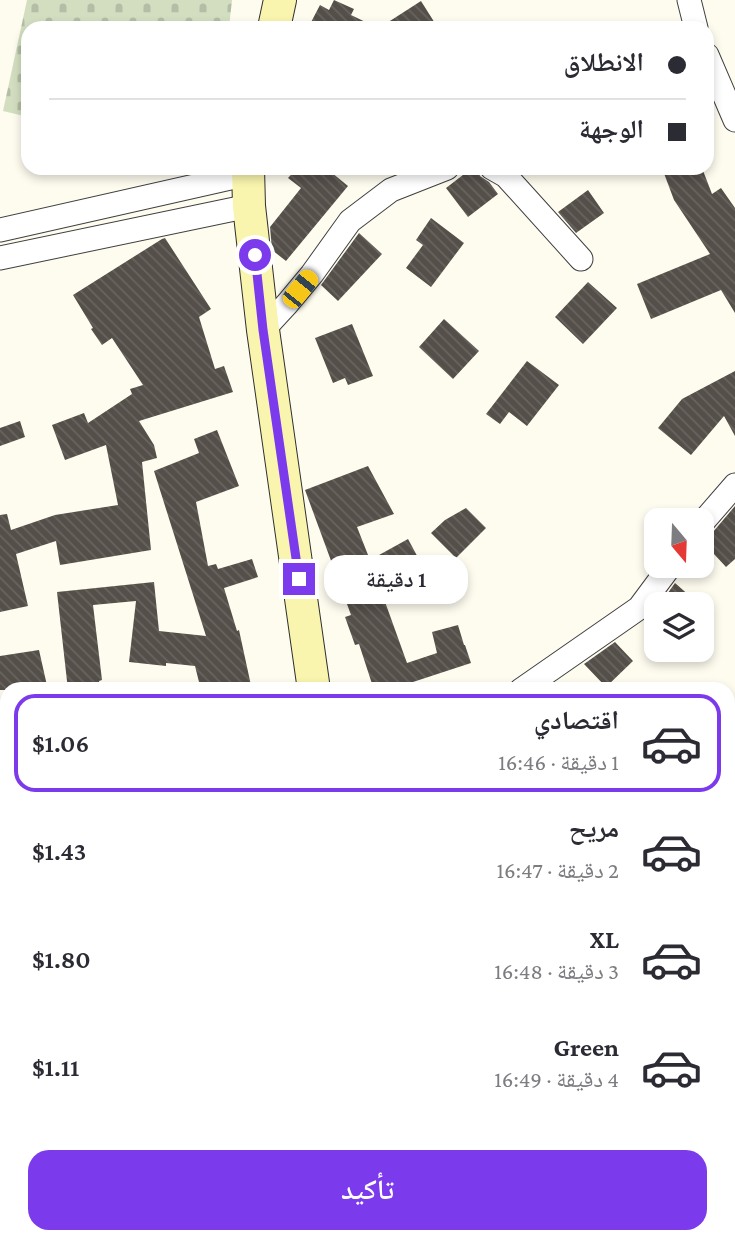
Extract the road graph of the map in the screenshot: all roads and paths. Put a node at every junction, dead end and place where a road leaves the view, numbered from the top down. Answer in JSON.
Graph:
{"nodes":[{"id":1,"x":280,"y":0,"type":"edge"},
{"id":2,"x":689,"y":0,"type":"edge"},
{"id":3,"x":276,"y":21,"type":"edge"},
{"id":4,"x":694,"y":21,"type":"edge"},
{"id":5,"x":714,"y":71,"type":"edge"},
{"id":6,"x":735,"y":120,"type":"edge"},
{"id":7,"x":231,"y":175,"type":"edge"},
{"id":8,"x":248,"y":175,"type":"edge"},
{"id":9,"x":429,"y":175,"type":"edge"},
{"id":10,"x":504,"y":175,"type":"edge"},
{"id":11,"x":249,"y":206,"type":"junction"},
{"id":12,"x":0,"y":230,"type":"edge"},
{"id":13,"x":0,"y":258,"type":"edge"},
{"id":14,"x":581,"y":259,"type":"dead end"},
{"id":15,"x":263,"y":330,"type":"junction"},
{"id":16,"x":735,"y":485,"type":"edge"},
{"id":17,"x":714,"y":509,"type":"edge"},
{"id":18,"x":661,"y":578,"type":"edge"},
{"id":19,"x":313,"y":682,"type":"edge"},
{"id":20,"x":533,"y":682,"type":"edge"}],
"edges":[{"from":1,"to":3,"type":"main road"},
{"from":2,"to":4,"type":"street"},
{"from":5,"to":6,"type":"street"},
{"from":7,"to":12,"type":"street"},
{"from":8,"to":11,"type":"main road"},
{"from":9,"to":15,"type":"street"},
{"from":10,"to":14,"type":"street"},
{"from":11,"to":13,"type":"street"},
{"from":11,"to":15,"type":"main road"},
{"from":15,"to":19,"type":"main road"},
{"from":16,"to":17,"type":"street"},
{"from":18,"to":20,"type":"street"}]}
